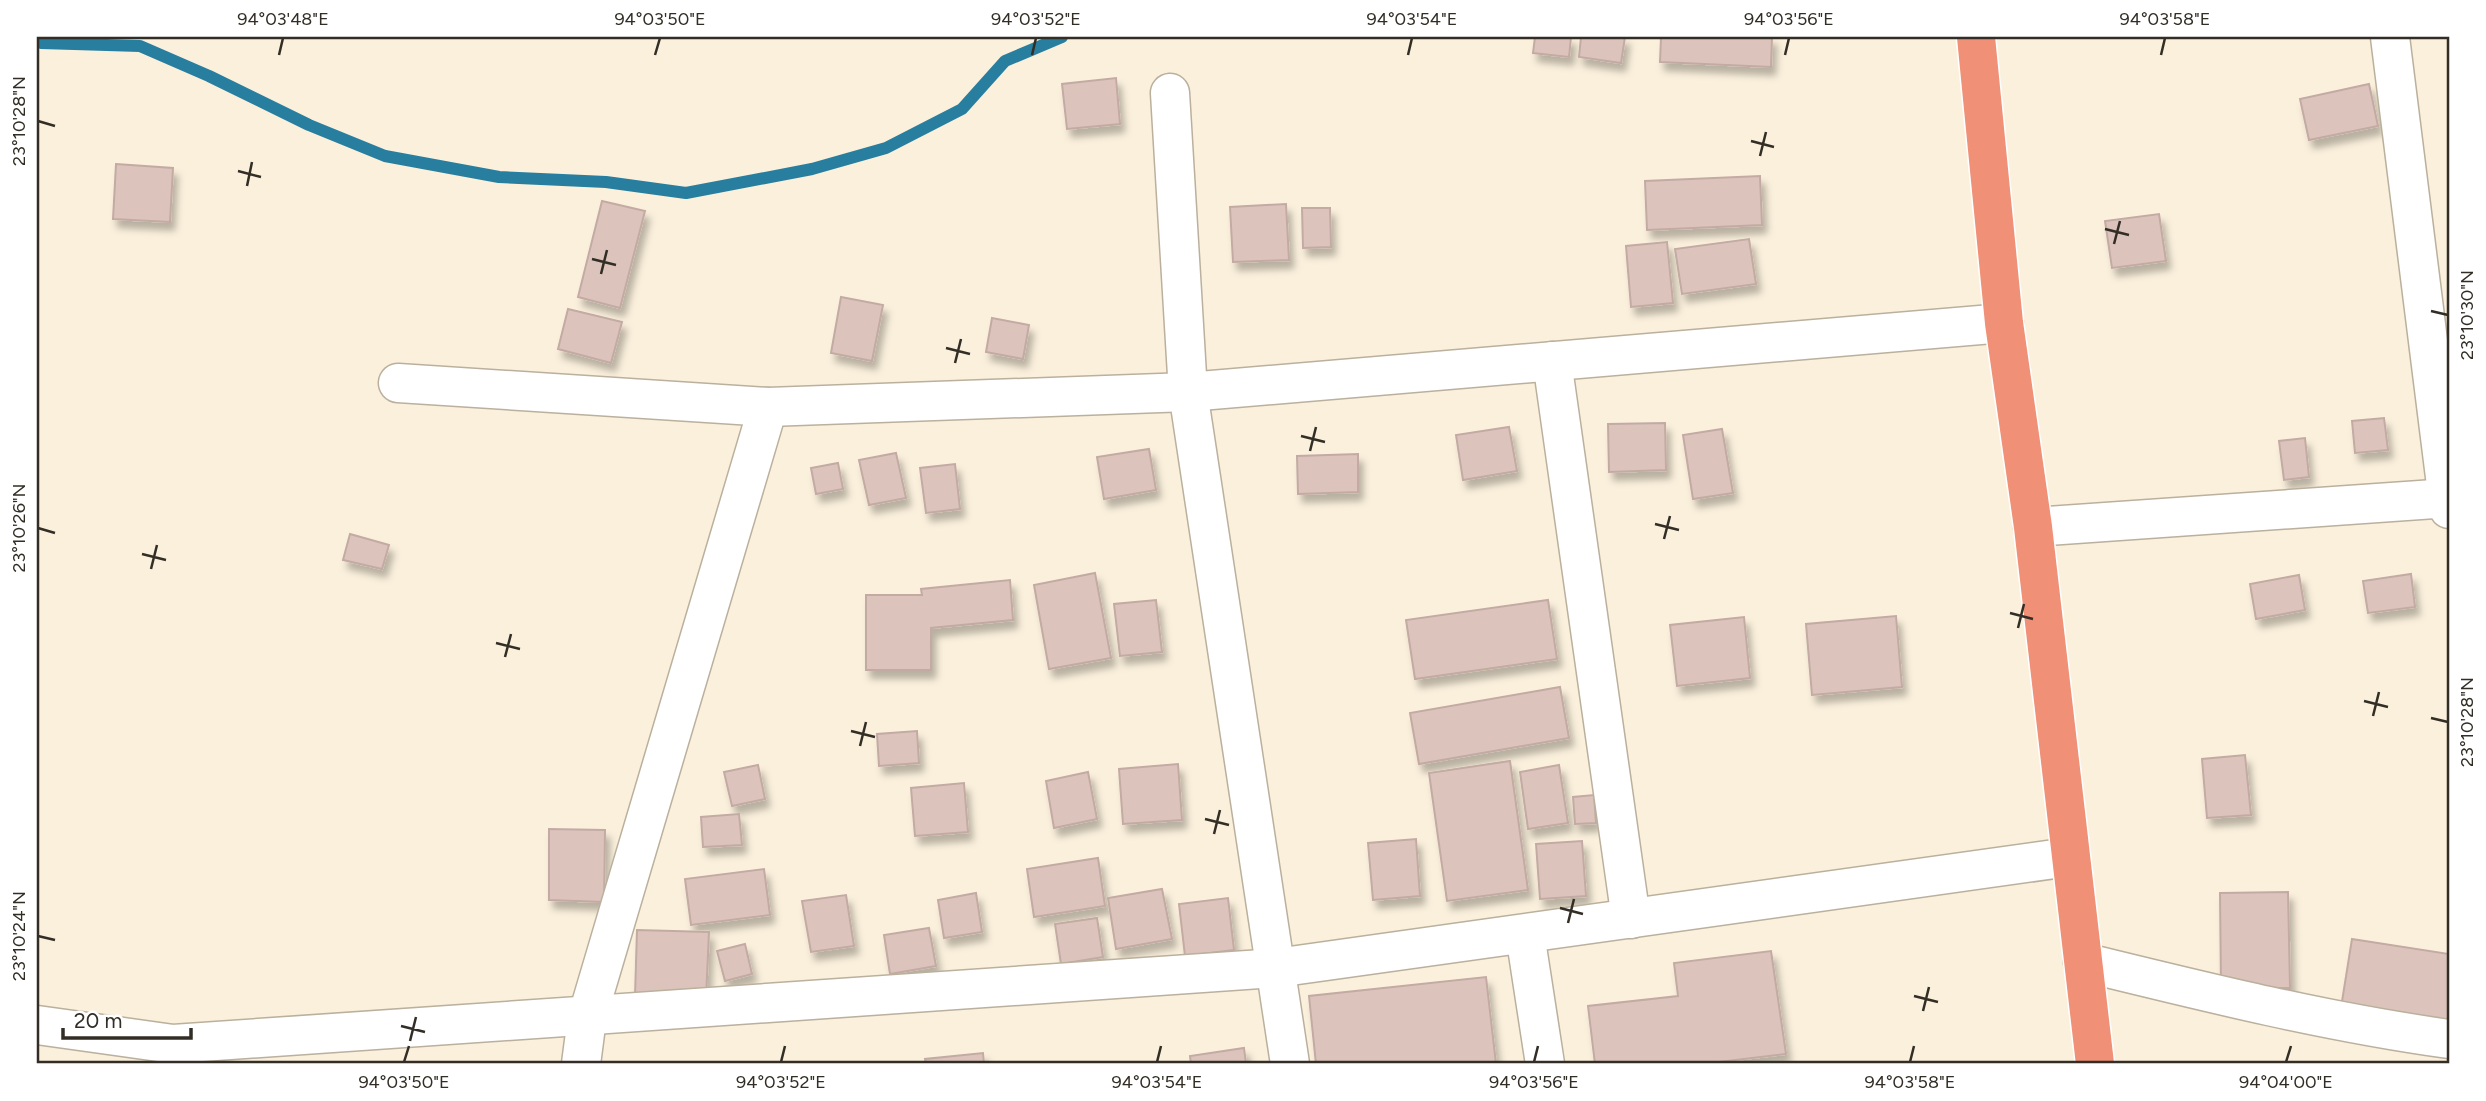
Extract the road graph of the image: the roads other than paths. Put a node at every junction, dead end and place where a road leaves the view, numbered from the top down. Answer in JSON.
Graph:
{"nodes":[{"id":1,"x":1976,"y":37,"type":"edge"},
{"id":2,"x":2390,"y":37,"type":"edge"},
{"id":3,"x":1170,"y":93,"type":"dead end"},
{"id":4,"x":2004,"y":323,"type":"junction"},
{"id":5,"x":1552,"y":361,"type":"junction"},
{"id":6,"x":398,"y":383,"type":"dead end"},
{"id":7,"x":1188,"y":392,"type":"junction"},
{"id":8,"x":768,"y":407,"type":"junction"},
{"id":9,"x":2449,"y":502,"type":"edge"},
{"id":10,"x":2033,"y":527,"type":"junction"},
{"id":11,"x":2070,"y":858,"type":"junction"},
{"id":12,"x":1630,"y":919,"type":"junction"},
{"id":13,"x":1525,"y":934,"type":"junction"},
{"id":14,"x":2083,"y":962,"type":"junction"},
{"id":15,"x":1276,"y":968,"type":"junction"},
{"id":16,"x":587,"y":1018,"type":"junction"},
{"id":17,"x":37,"y":1025,"type":"edge"},
{"id":18,"x":2449,"y":1039,"type":"edge"},
{"id":19,"x":582,"y":1064,"type":"edge"},
{"id":20,"x":1290,"y":1064,"type":"edge"},
{"id":21,"x":1545,"y":1064,"type":"edge"},
{"id":22,"x":2095,"y":1064,"type":"edge"}],
"edges":[{"from":1,"to":4,"type":"highway"},
{"from":2,"to":9,"type":"street"},
{"from":3,"to":7,"type":"street"},
{"from":4,"to":5,"type":"street"},
{"from":4,"to":10,"type":"highway"},
{"from":5,"to":7,"type":"street"},
{"from":5,"to":12,"type":"street"},
{"from":6,"to":8,"type":"street"},
{"from":7,"to":8,"type":"street"},
{"from":7,"to":15,"type":"street"},
{"from":8,"to":16,"type":"street"},
{"from":9,"to":10,"type":"street"},
{"from":10,"to":11,"type":"highway"},
{"from":11,"to":12,"type":"street"},
{"from":11,"to":14,"type":"highway"},
{"from":12,"to":13,"type":"street"},
{"from":13,"to":15,"type":"street"},
{"from":13,"to":21,"type":"street"},
{"from":14,"to":18,"type":"street"},
{"from":14,"to":22,"type":"highway"},
{"from":15,"to":16,"type":"street"},
{"from":15,"to":20,"type":"street"},
{"from":16,"to":17,"type":"street"},
{"from":16,"to":19,"type":"street"}]}
